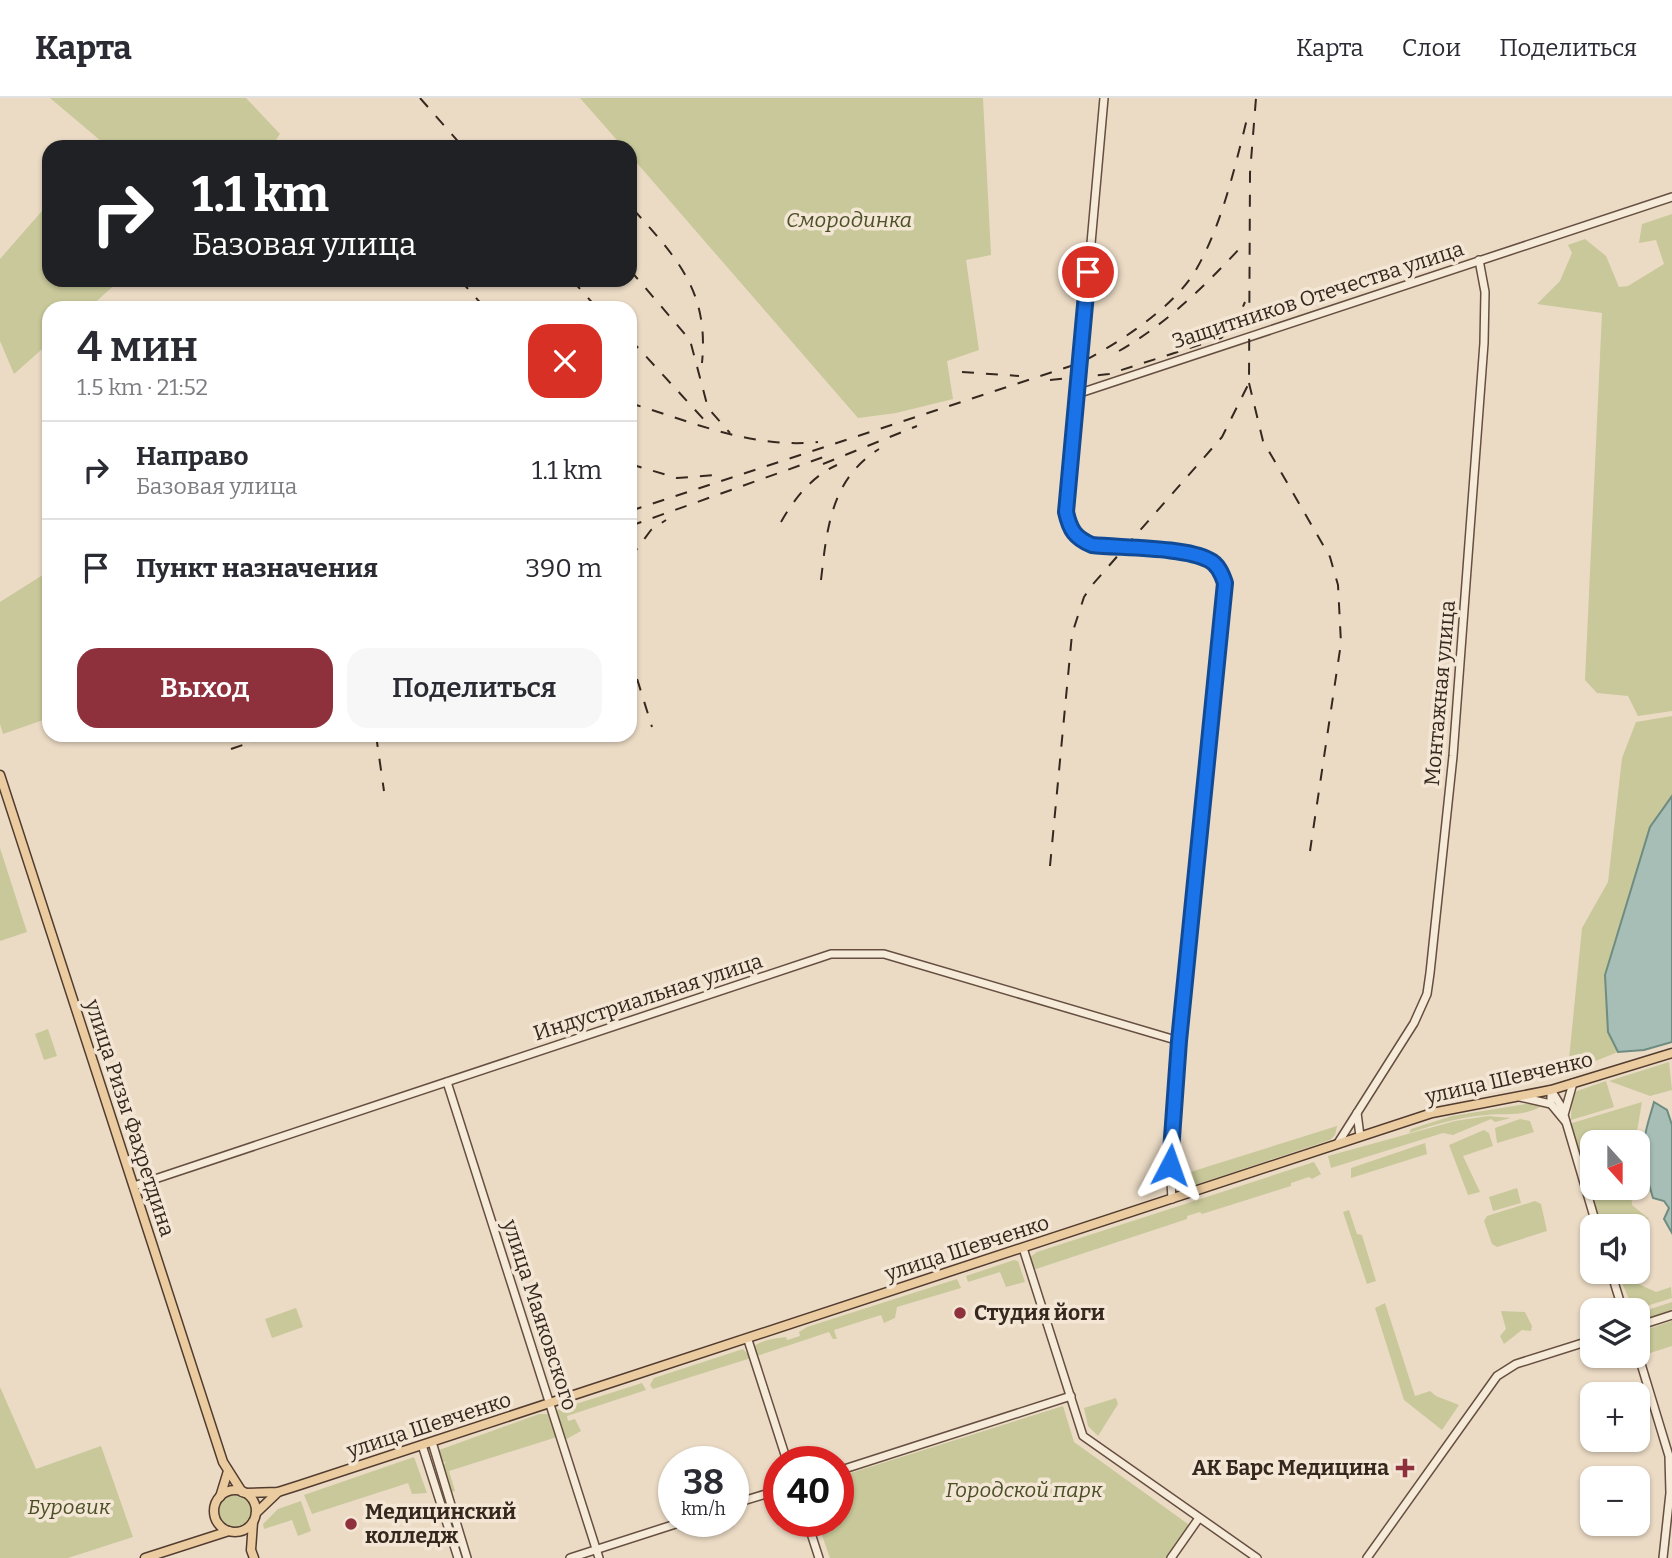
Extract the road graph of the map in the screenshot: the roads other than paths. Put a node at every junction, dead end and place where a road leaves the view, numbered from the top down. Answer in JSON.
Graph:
{"nodes":[{"id":1,"x":1104,"y":98,"type":"edge"},
{"id":2,"x":1672,"y":197,"type":"edge"},
{"id":3,"x":1479,"y":260,"type":"junction"},
{"id":4,"x":1077,"y":394,"type":"junction"},
{"id":5,"x":0,"y":775,"type":"edge"},
{"id":6,"x":1179,"y":1041,"type":"junction"},
{"id":7,"x":1672,"y":1053,"type":"edge"},
{"id":8,"x":447,"y":1082,"type":"junction"},
{"id":9,"x":1573,"y":1083,"type":"junction"},
{"id":10,"x":1551,"y":1090,"type":"junction"},
{"id":11,"x":1516,"y":1096,"type":"junction"},
{"id":12,"x":1552,"y":1104,"type":"junction"},
{"id":13,"x":1357,"y":1109,"type":"junction"},
{"id":14,"x":1564,"y":1111,"type":"junction"},
{"id":15,"x":1565,"y":1121,"type":"junction"},
{"id":16,"x":1360,"y":1136,"type":"junction"},
{"id":17,"x":1338,"y":1143,"type":"junction"},
{"id":18,"x":134,"y":1186,"type":"junction"},
{"id":19,"x":1172,"y":1199,"type":"junction"},
{"id":20,"x":1593,"y":1214,"type":"edge"},
{"id":21,"x":1023,"y":1248,"type":"junction"},
{"id":22,"x":1672,"y":1315,"type":"edge"},
{"id":23,"x":1650,"y":1322,"type":"edge"},
{"id":24,"x":748,"y":1339,"type":"junction"},
{"id":25,"x":1580,"y":1344,"type":"edge"},
{"id":26,"x":1642,"y":1368,"type":"edge"},
{"id":27,"x":1071,"y":1396,"type":"junction"},
{"id":28,"x":550,"y":1404,"type":"junction"},
{"id":29,"x":432,"y":1442,"type":"junction"},
{"id":30,"x":422,"y":1445,"type":"junction"},
{"id":31,"x":782,"y":1446,"type":"edge"},
{"id":32,"x":854,"y":1466,"type":"edge"},
{"id":33,"x":228,"y":1471,"type":"junction"},
{"id":34,"x":244,"y":1492,"type":"junction"},
{"id":35,"x":278,"y":1492,"type":"junction"},
{"id":36,"x":220,"y":1497,"type":"junction"},
{"id":37,"x":214,"y":1514,"type":"junction"},
{"id":38,"x":255,"y":1517,"type":"junction"},
{"id":39,"x":1199,"y":1518,"type":"junction"},
{"id":40,"x":658,"y":1530,"type":"edge"},
{"id":41,"x":232,"y":1532,"type":"junction"},
{"id":42,"x":812,"y":1537,"type":"edge"},
{"id":43,"x":203,"y":1539,"type":"junction"},
{"id":44,"x":463,"y":1544,"type":"junction"},
{"id":45,"x":454,"y":1548,"type":"junction"},
{"id":46,"x":597,"y":1549,"type":"junction"},
{"id":47,"x":252,"y":1554,"type":"edge"},
{"id":48,"x":145,"y":1558,"type":"edge"},
{"id":49,"x":457,"y":1558,"type":"edge"},
{"id":50,"x":467,"y":1558,"type":"edge"},
{"id":51,"x":570,"y":1558,"type":"edge"},
{"id":52,"x":599,"y":1558,"type":"edge"},
{"id":53,"x":819,"y":1558,"type":"edge"},
{"id":54,"x":1171,"y":1558,"type":"edge"},
{"id":55,"x":1257,"y":1558,"type":"edge"},
{"id":56,"x":1367,"y":1558,"type":"edge"},
{"id":57,"x":1663,"y":1558,"type":"edge"}],
"edges":[{"from":1,"to":4,"type":"street"},
{"from":2,"to":3,"type":"street","name":"Защитников Отечества улица"},
{"from":3,"to":4,"type":"street","name":"Защитников Отечества улица"},
{"from":3,"to":13,"type":"street","name":"Монтажная улица"},
{"from":4,"to":6,"type":"street"},
{"from":5,"to":18,"type":"main road","name":"улица Ризы Фахретдина"},
{"from":6,"to":8,"type":"street","name":"Индустриальная улица"},
{"from":6,"to":19,"type":"street"},
{"from":7,"to":9,"type":"main road","name":"улица Шевченко"},
{"from":8,"to":18,"type":"street","name":"Индустриальная улица"},
{"from":8,"to":28,"type":"street","name":"улица Маяковского"},
{"from":9,"to":10,"type":"main road","name":"улица Шевченко"},
{"from":9,"to":14,"type":"street"},
{"from":10,"to":11,"type":"main road","name":"улица Шевченко"},
{"from":10,"to":12,"type":"street"},
{"from":10,"to":14,"type":"street"},
{"from":11,"to":12,"type":"street"},
{"from":11,"to":16,"type":"main road","name":"улица Шевченко"},
{"from":12,"to":15,"type":"street"},
{"from":13,"to":16,"type":"street"},
{"from":13,"to":17,"type":"street","name":"Монтажная улица"},
{"from":14,"to":15,"type":"street"},
{"from":15,"to":20,"type":"street"},
{"from":16,"to":17,"type":"main road","name":"улица Шевченко"},
{"from":17,"to":19,"type":"main road","name":"улица Шевченко"},
{"from":18,"to":33,"type":"main road","name":"улица Ризы Фахретдина"},
{"from":19,"to":21,"type":"main road","name":"улица Шевченко"},
{"from":21,"to":24,"type":"main road","name":"улица Шевченко"},
{"from":21,"to":27,"type":"street"},
{"from":22,"to":23,"type":"street"},
{"from":24,"to":28,"type":"main road","name":"улица Шевченко"},
{"from":24,"to":31,"type":"street"},
{"from":25,"to":56,"type":"street"},
{"from":26,"to":57,"type":"street"},
{"from":27,"to":32,"type":"street"},
{"from":27,"to":39,"type":"street"},
{"from":28,"to":29,"type":"main road","name":"улица Шевченко"},
{"from":28,"to":46,"type":"street","name":"улица Маяковского"},
{"from":29,"to":30,"type":"main road","name":"улица Шевченко"},
{"from":29,"to":44,"type":"street"},
{"from":30,"to":35,"type":"main road","name":"улица Шевченко"},
{"from":30,"to":45,"type":"street"},
{"from":33,"to":34,"type":"main road","name":"улица Ризы Фахретдина"},
{"from":33,"to":36,"type":"main road"},
{"from":34,"to":35,"type":"main road"},
{"from":34,"to":36,"type":"main road"},
{"from":34,"to":38,"type":"main road"},
{"from":35,"to":38,"type":"main road"},
{"from":36,"to":37,"type":"main road"},
{"from":37,"to":41,"type":"main road"},
{"from":37,"to":43,"type":"main road"},
{"from":38,"to":41,"type":"main road"},
{"from":38,"to":47,"type":"main road"},
{"from":39,"to":54,"type":"street"},
{"from":39,"to":55,"type":"street"},
{"from":40,"to":46,"type":"street"},
{"from":41,"to":43,"type":"main road"},
{"from":41,"to":47,"type":"main road"},
{"from":42,"to":53,"type":"street"},
{"from":43,"to":48,"type":"main road"},
{"from":44,"to":45,"type":"street"},
{"from":44,"to":50,"type":"street"},
{"from":45,"to":49,"type":"street"},
{"from":46,"to":51,"type":"street"},
{"from":46,"to":52,"type":"street","name":"улица Маяковского"}]}
